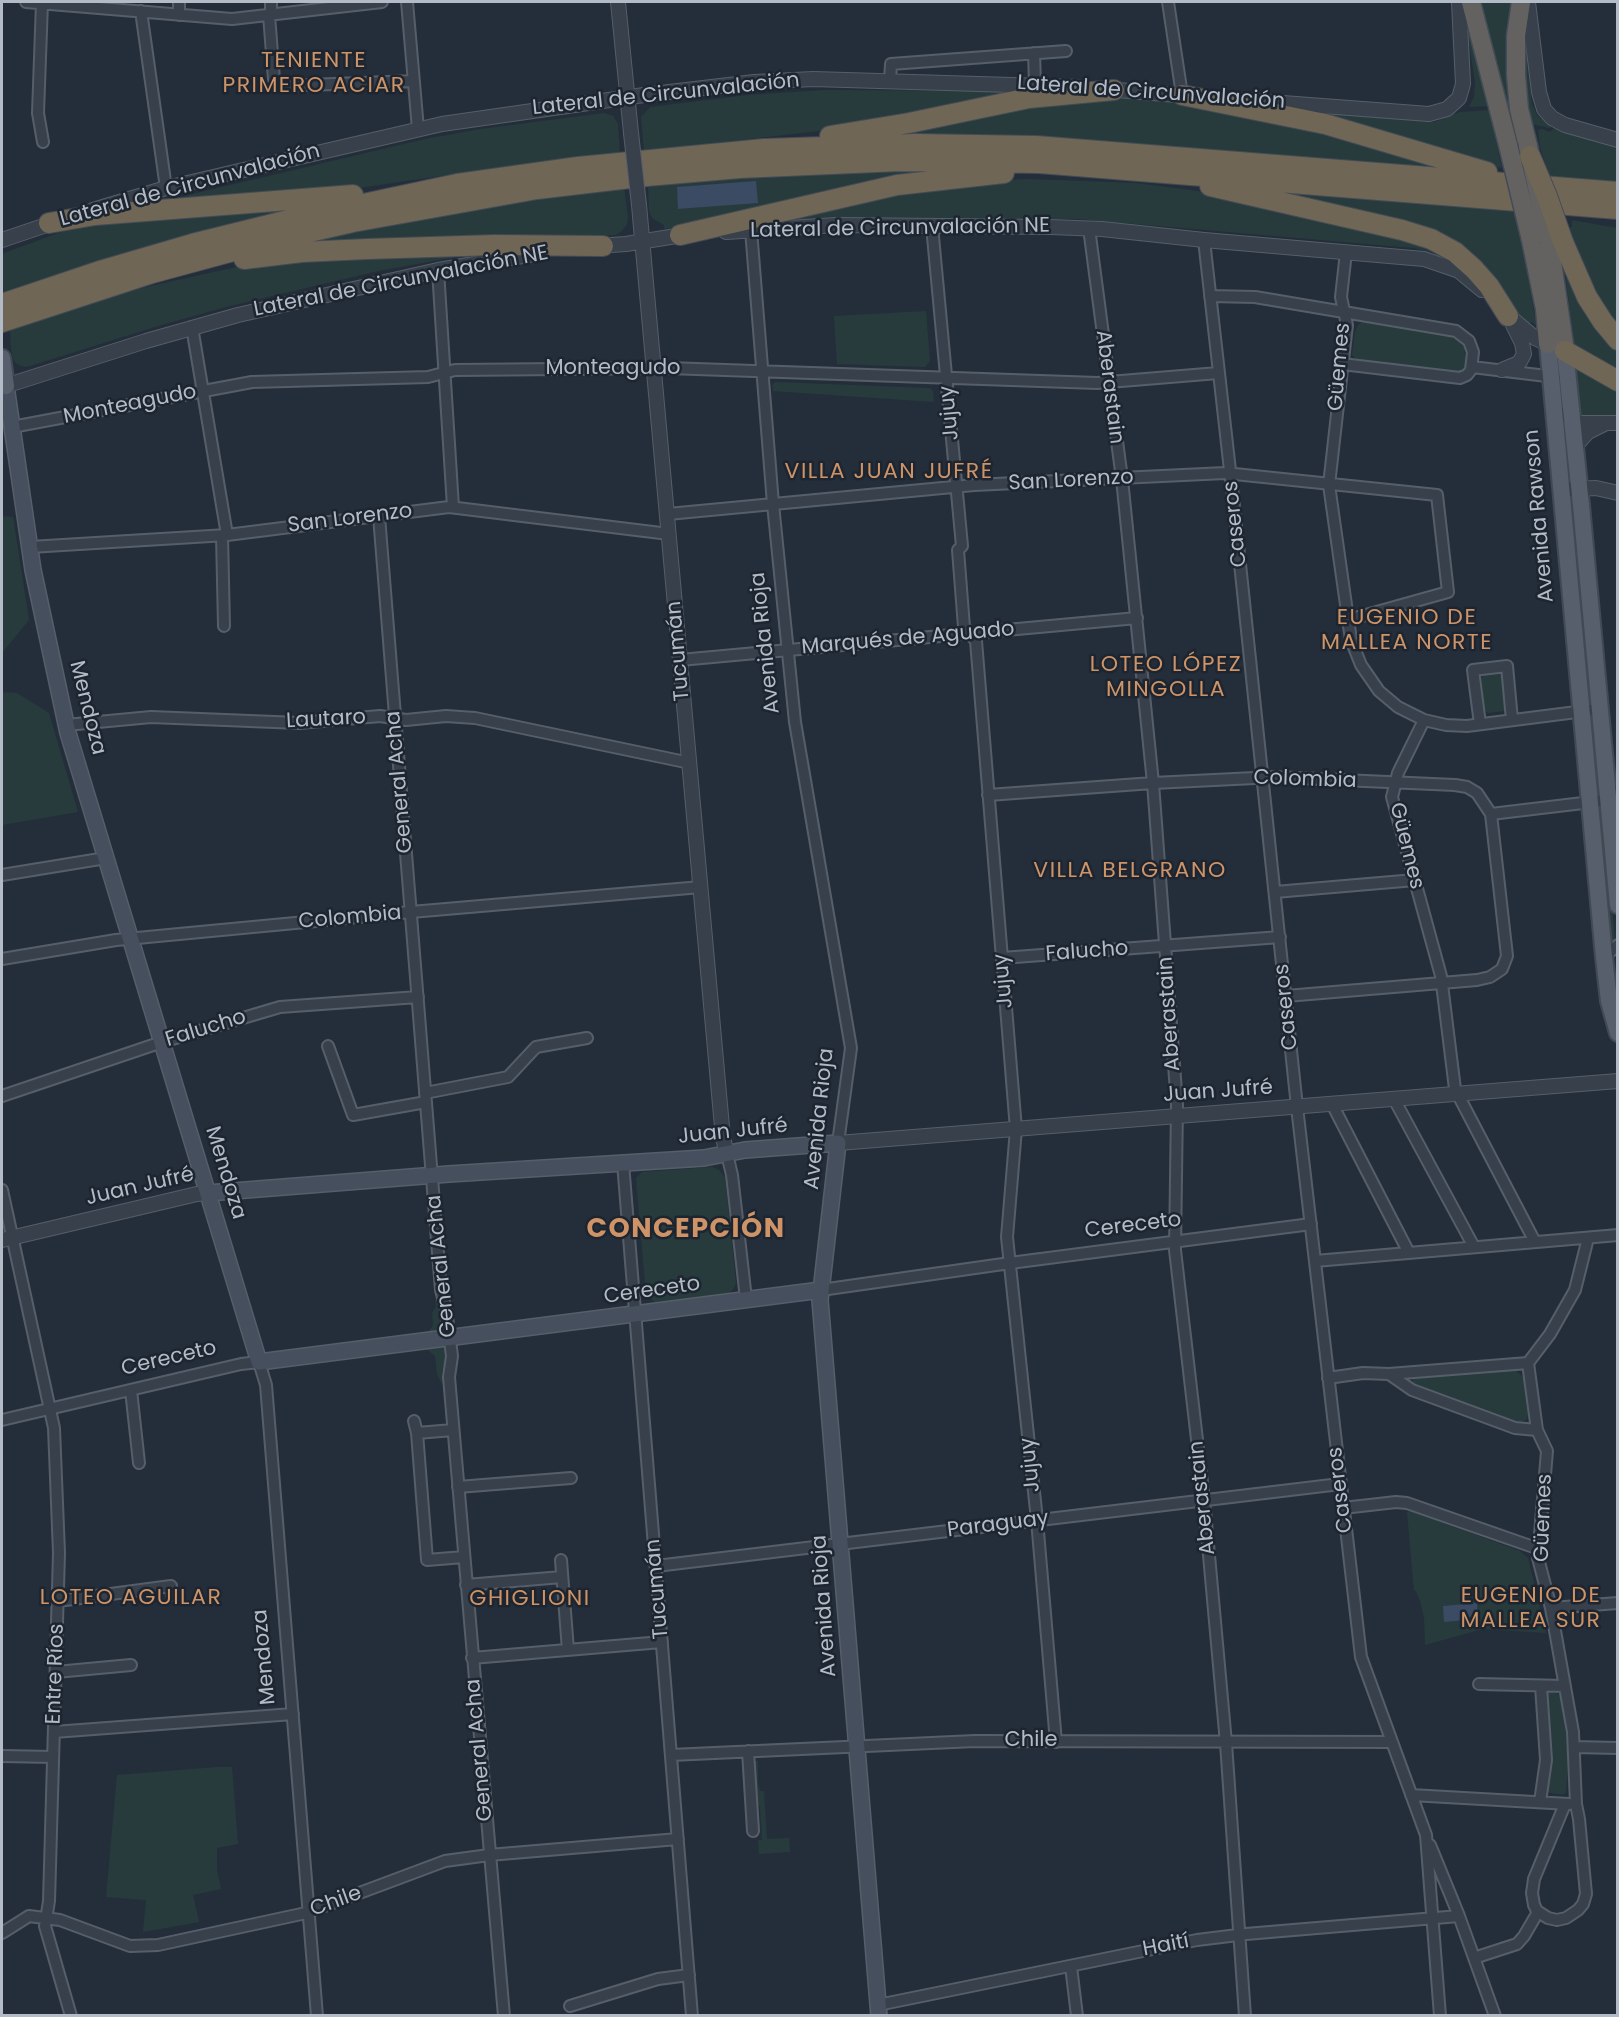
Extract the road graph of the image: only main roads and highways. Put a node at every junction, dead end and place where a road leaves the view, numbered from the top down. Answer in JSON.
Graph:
{"nodes":[{"id":1,"x":1471,"y":2,"type":"edge"},
{"id":2,"x":1521,"y":2,"type":"edge"},
{"id":3,"x":1114,"y":90,"type":"road end"},
{"id":4,"x":1182,"y":95,"type":"road end"},
{"id":5,"x":1529,"y":151,"type":"joint"},
{"id":6,"x":704,"y":154,"type":"junction"},
{"id":7,"x":1094,"y":167,"type":"junction"},
{"id":8,"x":1131,"y":170,"type":"junction"},
{"id":9,"x":457,"y":184,"type":"junction"},
{"id":10,"x":1572,"y":188,"type":"junction"},
{"id":11,"x":1617,"y":192,"type":"edge"},
{"id":12,"x":1477,"y":197,"type":"junction"},
{"id":13,"x":1617,"y":209,"type":"edge"},
{"id":14,"x":1617,"y":220,"type":"edge"},
{"id":15,"x":49,"y":223,"type":"road end"},
{"id":16,"x":680,"y":235,"type":"road end"},
{"id":17,"x":1548,"y":241,"type":"junction"},
{"id":18,"x":603,"y":246,"type":"road end"},
{"id":19,"x":129,"y":280,"type":"junction"},
{"id":20,"x":2,"y":304,"type":"edge"},
{"id":21,"x":1508,"y":316,"type":"road end"},
{"id":22,"x":2,"y":322,"type":"edge"},
{"id":23,"x":1617,"y":340,"type":"edge"},
{"id":24,"x":1556,"y":347,"type":"junction"},
{"id":25,"x":2,"y":358,"type":"edge"},
{"id":26,"x":1617,"y":381,"type":"edge"},
{"id":27,"x":4,"y":386,"type":"edge"},
{"id":28,"x":1614,"y":798,"type":"edge"},
{"id":29,"x":1617,"y":905,"type":"edge"},
{"id":30,"x":1617,"y":1033,"type":"edge"},
{"id":31,"x":838,"y":1143,"type":"joint"},
{"id":32,"x":208,"y":1193,"type":"junction"},
{"id":33,"x":821,"y":1290,"type":"junction"},
{"id":34,"x":259,"y":1362,"type":"joint"},
{"id":35,"x":878,"y":2010,"type":"edge"}],
"edges":[{"from":1,"to":17,"type":"highway","name":"Avenida Rawson","bridge":true},
{"from":2,"to":5,"type":"highway"},
{"from":3,"to":6,"type":"highway"},
{"from":4,"to":10,"type":"highway"},
{"from":5,"to":17,"type":"highway","bridge":true},
{"from":6,"to":9,"type":"highway"},
{"from":6,"to":10,"type":"highway"},
{"from":7,"to":8,"type":"highway"},
{"from":7,"to":16,"type":"highway"},
{"from":7,"to":19,"type":"highway"},
{"from":8,"to":12,"type":"highway"},
{"from":8,"to":21,"type":"highway"},
{"from":9,"to":15,"type":"highway"},
{"from":9,"to":20,"type":"highway"},
{"from":10,"to":11,"type":"highway"},
{"from":12,"to":13,"type":"highway"},
{"from":12,"to":14,"type":"highway"},
{"from":17,"to":23,"type":"highway"},
{"from":17,"to":24,"type":"highway","name":"Avenida Rawson"},
{"from":18,"to":19,"type":"highway"},
{"from":19,"to":22,"type":"highway"},
{"from":24,"to":26,"type":"highway"},
{"from":24,"to":28,"type":"main road","name":"Avenida Rawson"},
{"from":24,"to":30,"type":"main road","name":"Avenida Rawson"},
{"from":25,"to":27,"type":"main road","name":"Mendoza"},
{"from":27,"to":32,"type":"main road","name":"Mendoza"},
{"from":28,"to":29,"type":"main road","name":"Avenida Rawson"},
{"from":31,"to":32,"type":"main road","name":"Juan Jufré"},
{"from":31,"to":33,"type":"main road","name":"Avenida Rioja"},
{"from":32,"to":34,"type":"main road","name":"Mendoza"},
{"from":33,"to":34,"type":"main road","name":"Cereceto"},
{"from":33,"to":35,"type":"main road","name":"Avenida Rioja"}]}
